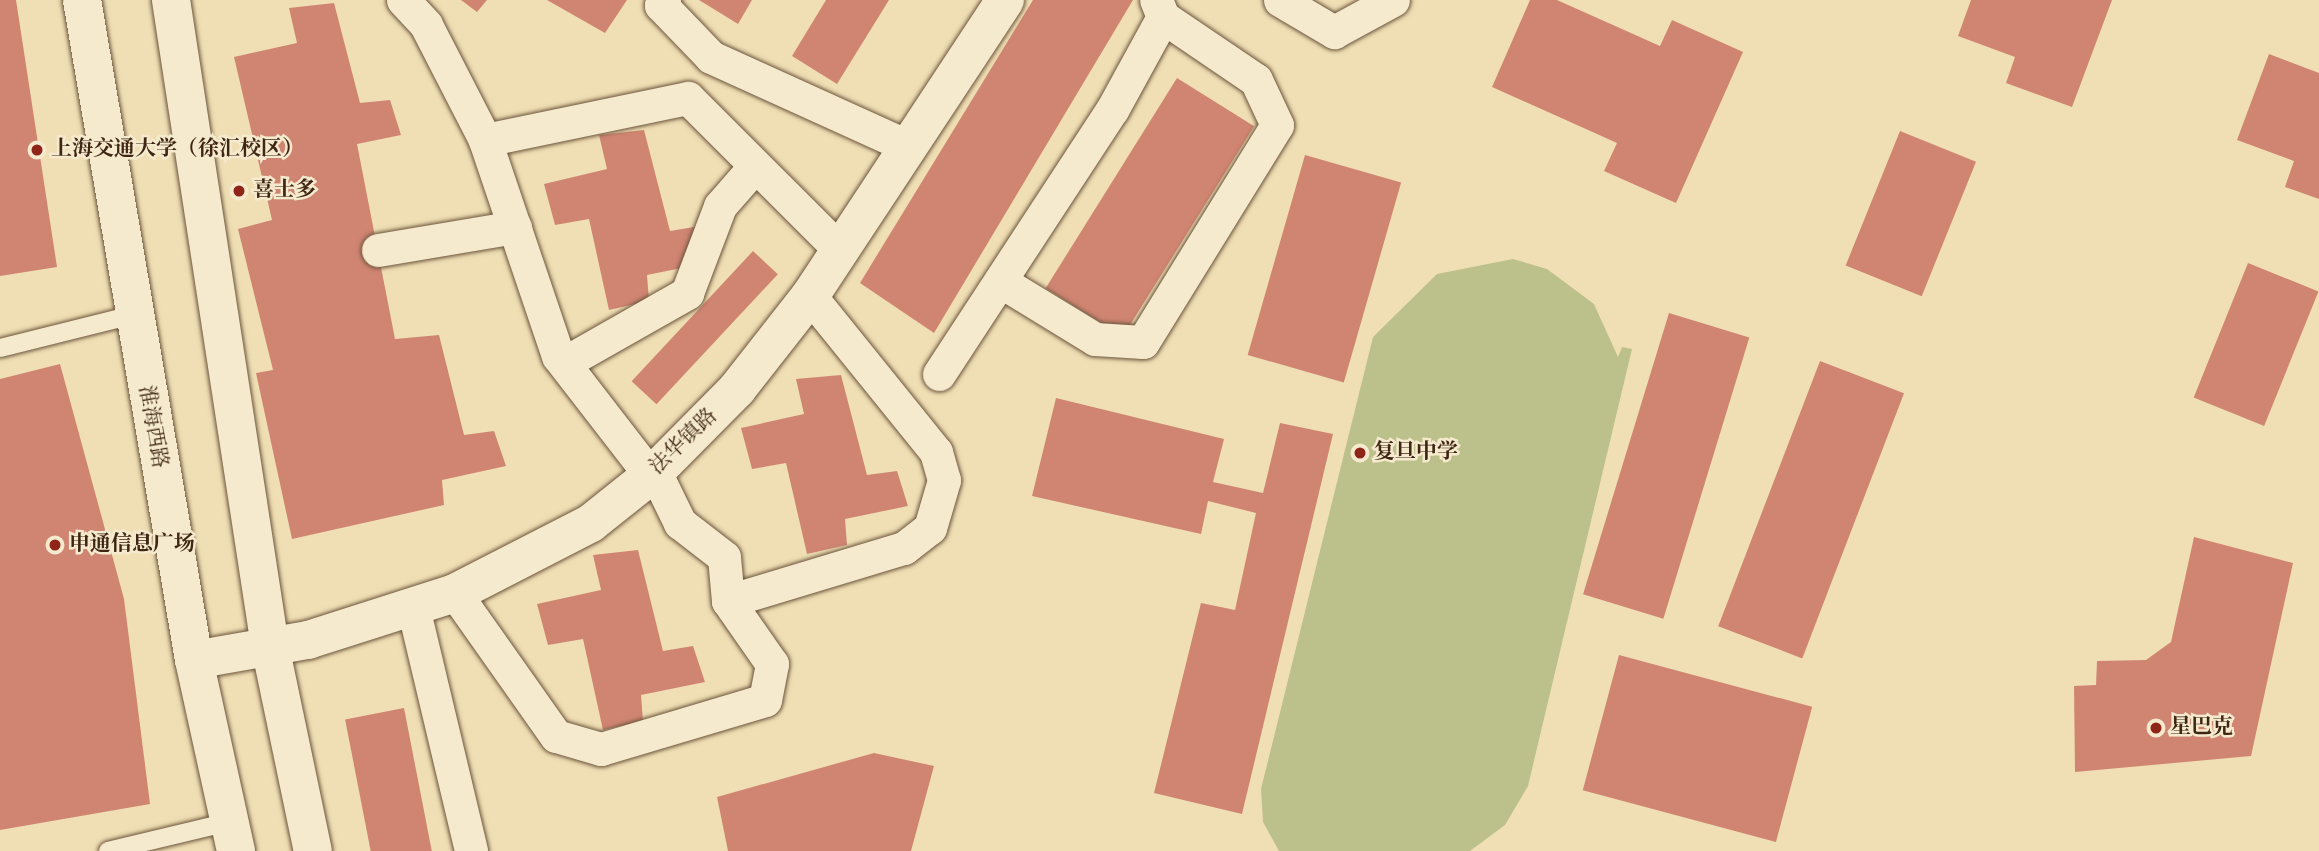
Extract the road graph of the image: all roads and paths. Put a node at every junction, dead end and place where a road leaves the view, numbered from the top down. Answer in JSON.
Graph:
{"nodes":[{"id":1,"x":82,"y":0,"type":"edge"},
{"id":2,"x":171,"y":0,"type":"edge"},
{"id":3,"x":403,"y":0,"type":"edge"},
{"id":4,"x":664,"y":0,"type":"edge"},
{"id":5,"x":1005,"y":0,"type":"edge"},
{"id":6,"x":1280,"y":0,"type":"edge"},
{"id":7,"x":1393,"y":0,"type":"edge"},
{"id":8,"x":1159,"y":8,"type":"edge"},
{"id":9,"x":485,"y":140,"type":"junction"},
{"id":10,"x":909,"y":147,"type":"junction"},
{"id":11,"x":755,"y":166,"type":"junction"},
{"id":12,"x":515,"y":228,"type":"junction"},
{"id":13,"x":378,"y":250,"type":"dead end"},
{"id":14,"x":841,"y":251,"type":"junction"},
{"id":15,"x":1000,"y":281,"type":"junction"},
{"id":16,"x":810,"y":296,"type":"junction"},
{"id":17,"x":132,"y":315,"type":"junction"},
{"id":18,"x":0,"y":348,"type":"edge"},
{"id":19,"x":564,"y":363,"type":"junction"},
{"id":20,"x":939,"y":374,"type":"dead end"},
{"id":21,"x":653,"y":474,"type":"junction"},
{"id":22,"x":455,"y":593,"type":"junction"},
{"id":23,"x":728,"y":601,"type":"junction"},
{"id":24,"x":413,"y":607,"type":"junction"},
{"id":25,"x":270,"y":646,"type":"junction"},
{"id":26,"x":194,"y":660,"type":"junction"},
{"id":27,"x":233,"y":836,"type":"edge"},
{"id":28,"x":108,"y":851,"type":"edge"},
{"id":29,"x":313,"y":851,"type":"edge"},
{"id":30,"x":471,"y":851,"type":"edge"}],
"edges":[{"from":1,"to":17,"type":"main road","name":"淮海西路"},
{"from":2,"to":25,"type":"main road"},
{"from":3,"to":9,"type":"street"},
{"from":4,"to":10,"type":"street"},
{"from":5,"to":10,"type":"main road","name":"法华镇路"},
{"from":6,"to":7,"type":"street"},
{"from":8,"to":15,"type":"street"},
{"from":8,"to":15,"type":"street"},
{"from":9,"to":11,"type":"street"},
{"from":9,"to":12,"type":"street"},
{"from":10,"to":14,"type":"main road","name":"法华镇路"},
{"from":11,"to":14,"type":"street"},
{"from":11,"to":19,"type":"street"},
{"from":12,"to":13,"type":"street"},
{"from":12,"to":19,"type":"street"},
{"from":14,"to":16,"type":"main road","name":"法华镇路"},
{"from":15,"to":20,"type":"street"},
{"from":16,"to":21,"type":"main road","name":"法华镇路"},
{"from":16,"to":23,"type":"street"},
{"from":17,"to":18,"type":"lane"},
{"from":17,"to":26,"type":"main road","name":"淮海西路"},
{"from":19,"to":21,"type":"street"},
{"from":21,"to":22,"type":"main road","name":"法华镇路"},
{"from":21,"to":23,"type":"street"},
{"from":22,"to":23,"type":"street"},
{"from":22,"to":24,"type":"main road","name":"法华镇路"},
{"from":24,"to":25,"type":"main road","name":"法华镇路"},
{"from":24,"to":30,"type":"street"},
{"from":25,"to":26,"type":"main road","name":"法华镇路"},
{"from":25,"to":29,"type":"main road"},
{"from":26,"to":27,"type":"main road","name":"淮海西路"},
{"from":27,"to":28,"type":"lane"}]}
